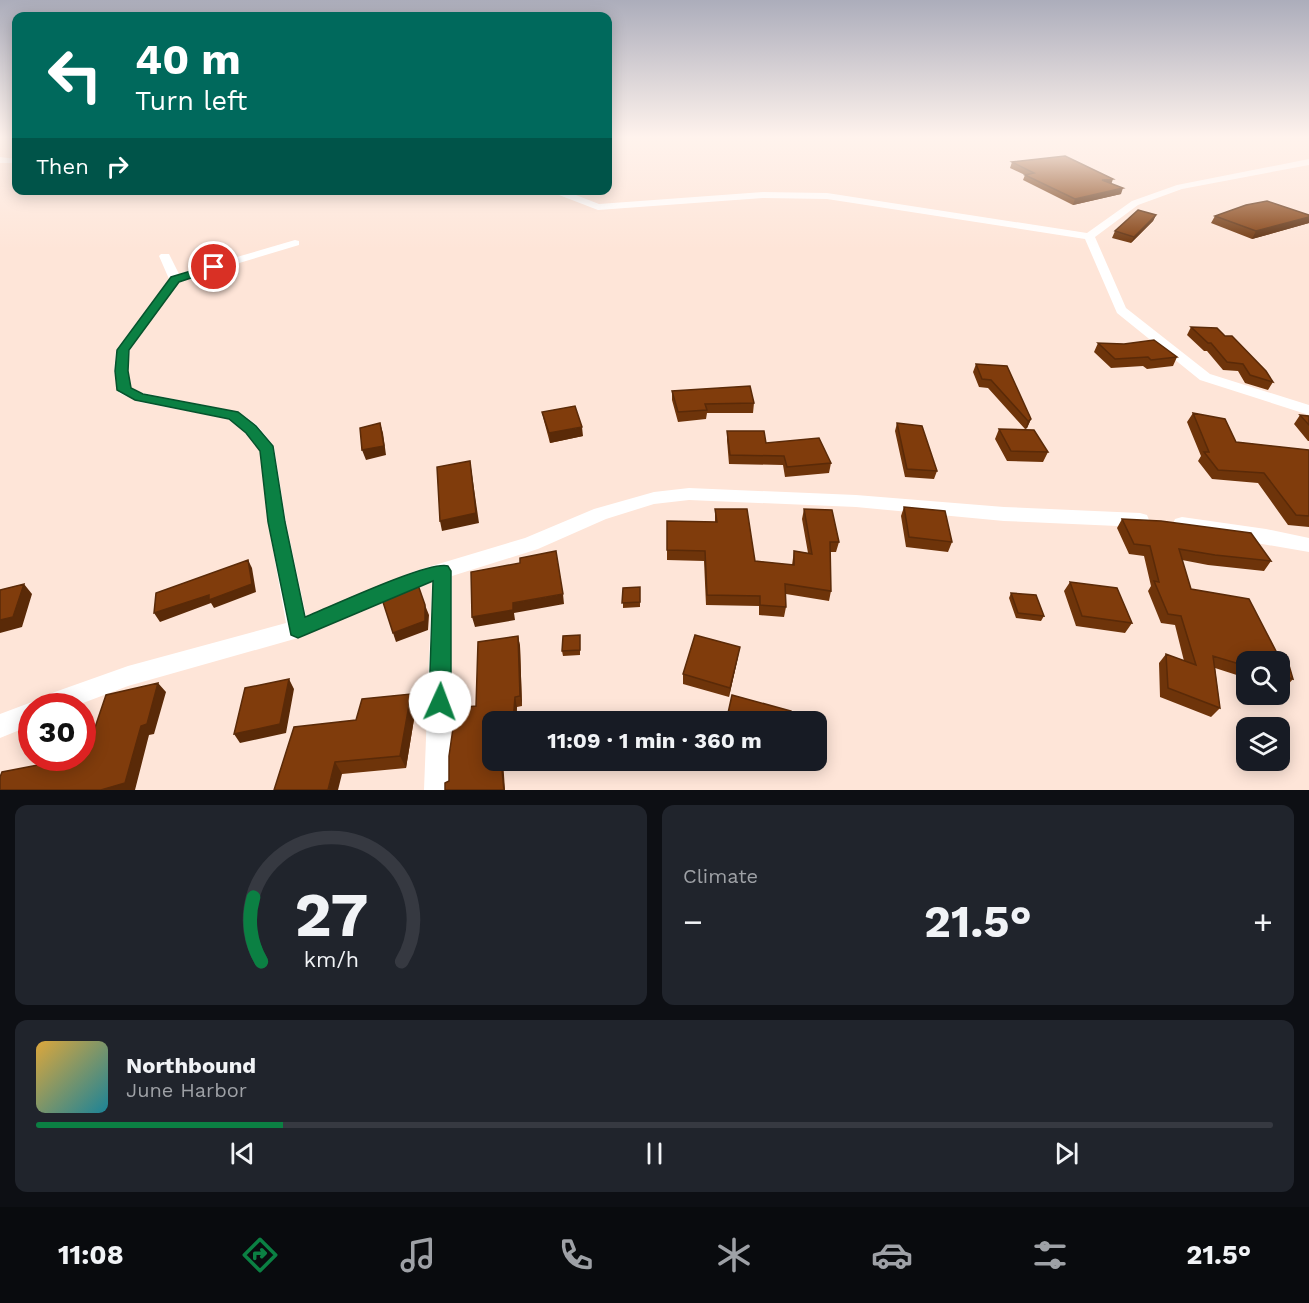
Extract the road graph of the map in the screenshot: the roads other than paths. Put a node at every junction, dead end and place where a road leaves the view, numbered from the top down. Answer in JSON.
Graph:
{"nodes":[{"id":1,"x":1237,"y":175,"type":"edge"},
{"id":2,"x":571,"y":195,"type":"edge"},
{"id":3,"x":1089,"y":236,"type":"junction"},
{"id":4,"x":295,"y":243,"type":"dead end"},
{"id":5,"x":165,"y":256,"type":"dead end"},
{"id":6,"x":175,"y":279,"type":"junction"},
{"id":7,"x":1309,"y":410,"type":"edge"},
{"id":8,"x":1309,"y":545,"type":"edge"},
{"id":9,"x":442,"y":571,"type":"junction"},
{"id":10,"x":298,"y":629,"type":"junction"},
{"id":11,"x":82,"y":693,"type":"edge"},
{"id":12,"x":18,"y":719,"type":"edge"},
{"id":13,"x":0,"y":726,"type":"edge"},
{"id":14,"x":437,"y":790,"type":"edge"}],
"edges":[{"from":1,"to":3,"type":"street"},
{"from":2,"to":3,"type":"street"},
{"from":3,"to":7,"type":"street"},
{"from":4,"to":6,"type":"street"},
{"from":5,"to":6,"type":"street"},
{"from":6,"to":10,"type":"street"},
{"from":8,"to":9,"type":"street"},
{"from":9,"to":10,"type":"street"},
{"from":9,"to":14,"type":"street"},
{"from":10,"to":11,"type":"street"},
{"from":12,"to":13,"type":"street"}]}
